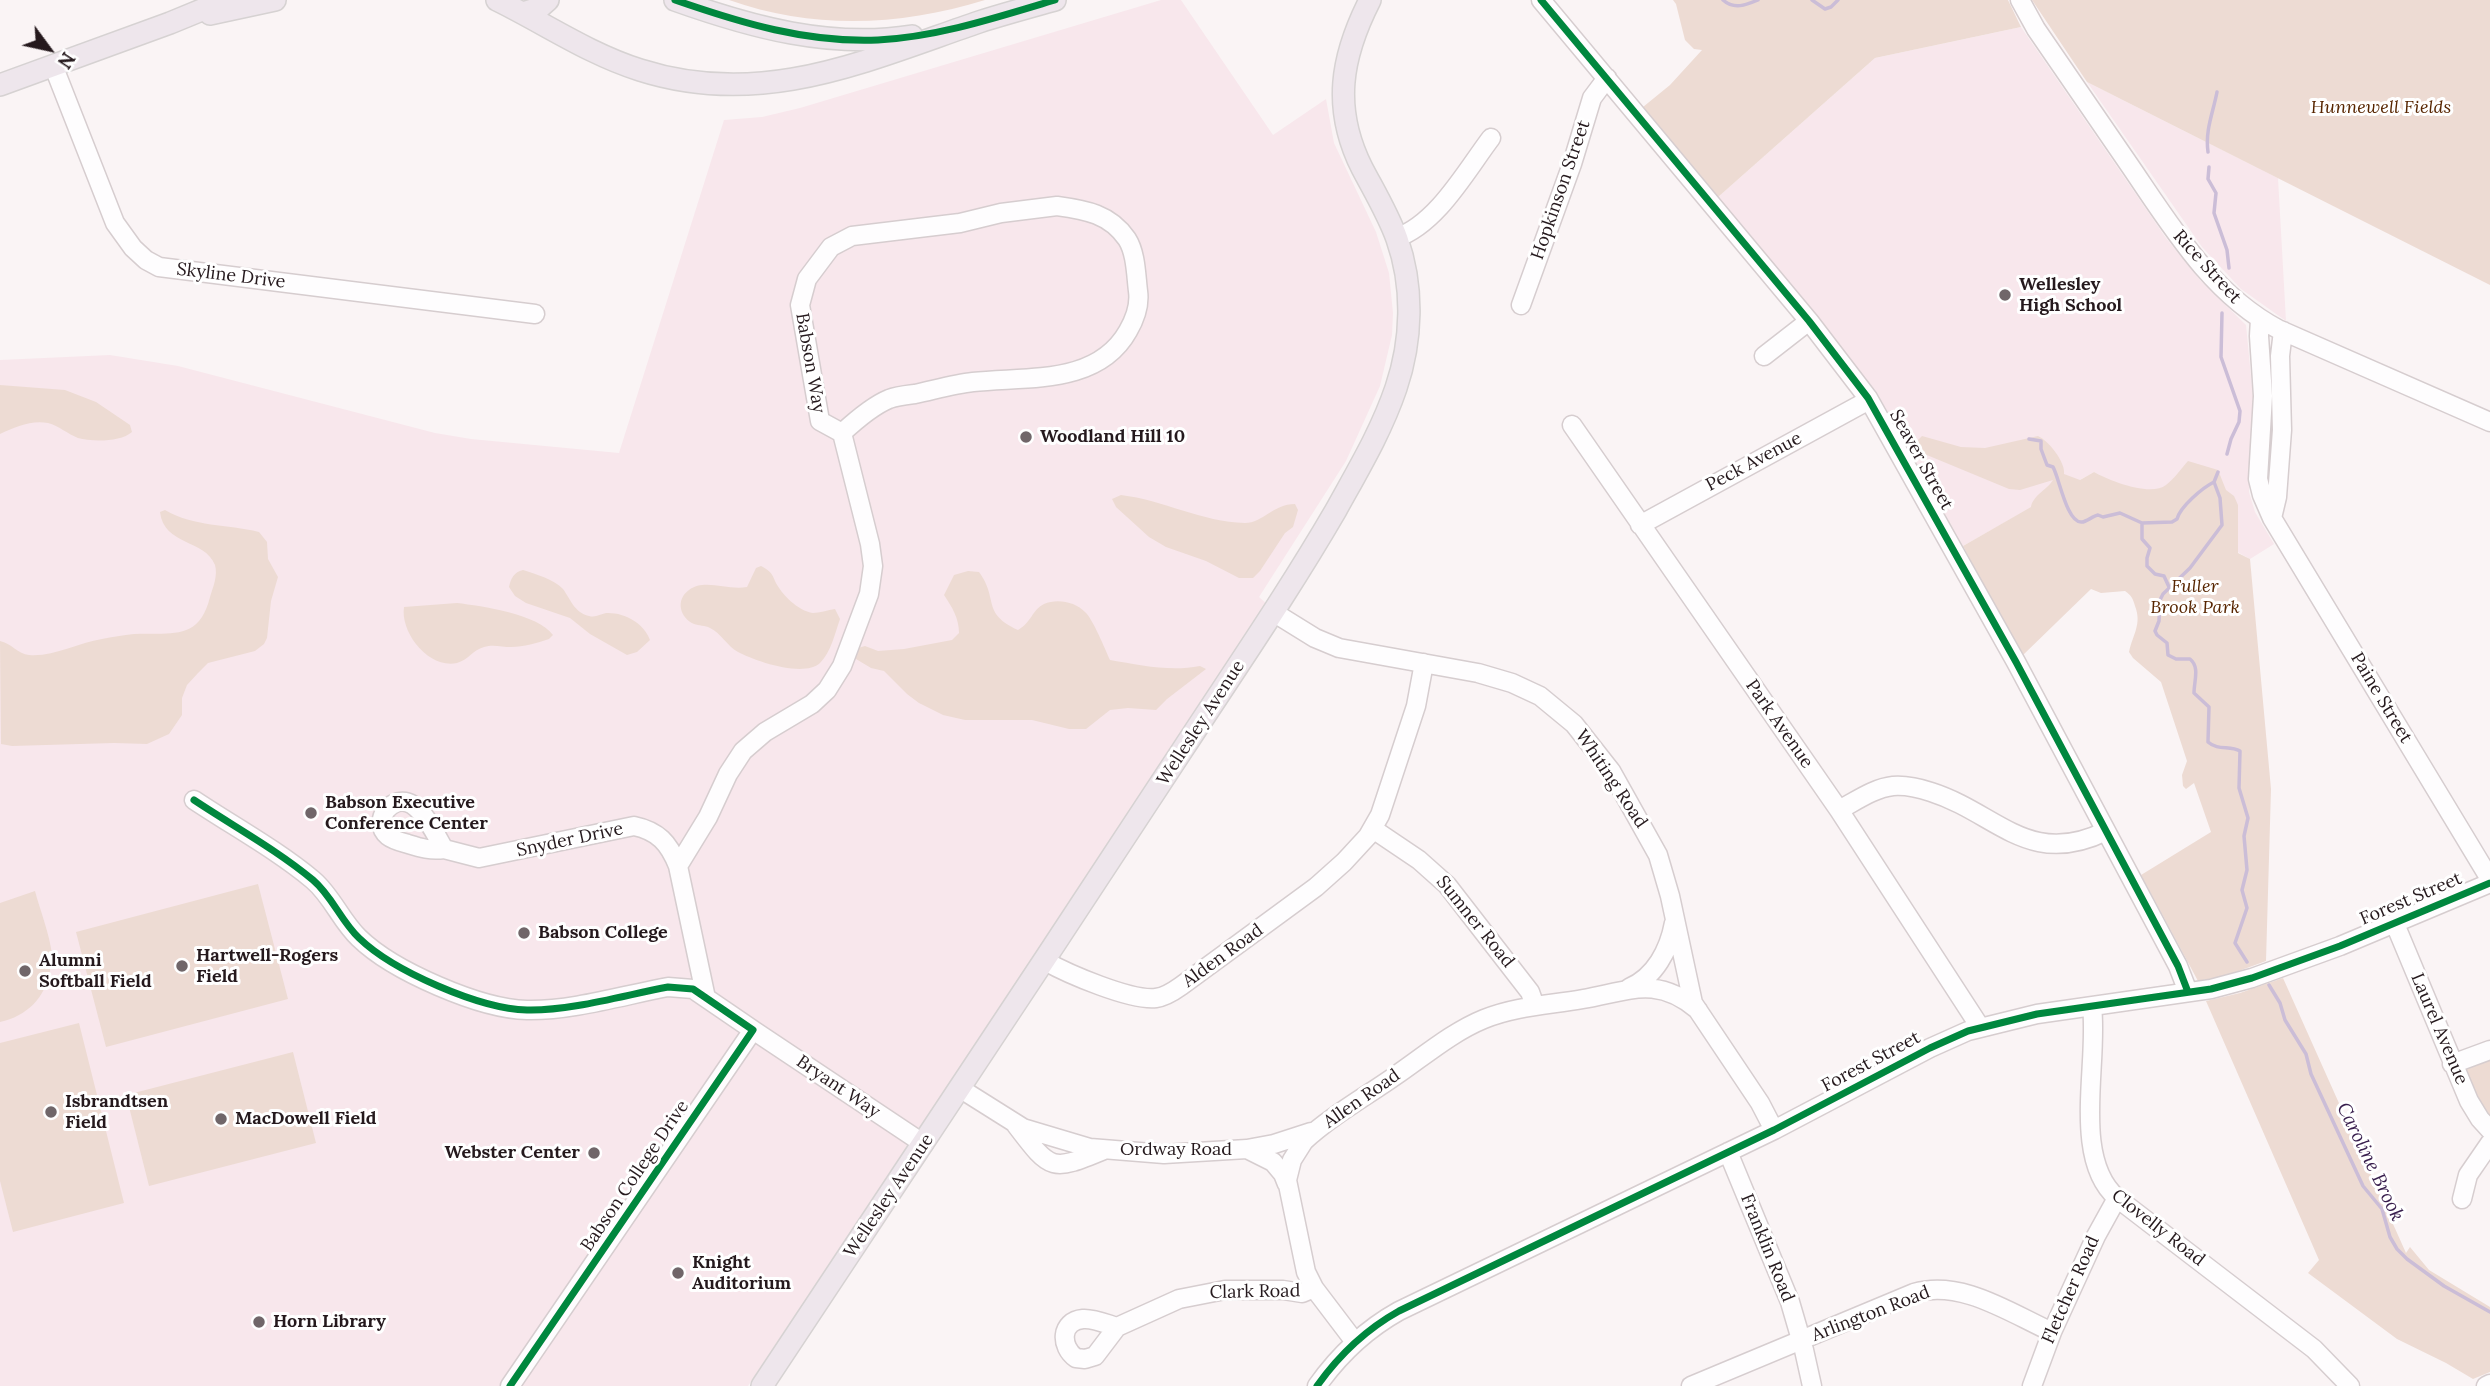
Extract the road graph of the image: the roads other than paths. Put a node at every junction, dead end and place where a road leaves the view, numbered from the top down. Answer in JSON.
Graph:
{"nodes":[{"id":1,"x":226,"y":0,"type":"edge"},
{"id":2,"x":275,"y":0,"type":"edge"},
{"id":3,"x":497,"y":0,"type":"edge"},
{"id":4,"x":548,"y":0,"type":"edge"},
{"id":5,"x":675,"y":0,"type":"edge"},
{"id":6,"x":1055,"y":0,"type":"edge"},
{"id":7,"x":1370,"y":0,"type":"edge"},
{"id":8,"x":1541,"y":0,"type":"edge"},
{"id":9,"x":2020,"y":0,"type":"edge"},
{"id":10,"x":523,"y":13,"type":"junction"},
{"id":11,"x":982,"y":21,"type":"junction"},
{"id":12,"x":170,"y":23,"type":"junction"},
{"id":13,"x":53,"y":65,"type":"junction"},
{"id":14,"x":1607,"y":78,"type":"junction"},
{"id":15,"x":0,"y":85,"type":"edge"},
{"id":16,"x":1492,"y":138,"type":"dead end"},
{"id":17,"x":1396,"y":238,"type":"junction"},
{"id":18,"x":1521,"y":305,"type":"dead end"},
{"id":19,"x":535,"y":314,"type":"dead end"},
{"id":20,"x":2260,"y":319,"type":"junction"},
{"id":21,"x":1809,"y":321,"type":"junction"},
{"id":22,"x":2283,"y":331,"type":"junction"},
{"id":23,"x":1764,"y":356,"type":"dead end"},
{"id":24,"x":1869,"y":400,"type":"junction"},
{"id":25,"x":2490,"y":422,"type":"edge"},
{"id":26,"x":1572,"y":425,"type":"dead end"},
{"id":27,"x":842,"y":433,"type":"junction"},
{"id":28,"x":2272,"y":517,"type":"junction"},
{"id":29,"x":1640,"y":525,"type":"junction"},
{"id":30,"x":1273,"y":612,"type":"junction"},
{"id":31,"x":1424,"y":663,"type":"junction"},
{"id":32,"x":194,"y":800,"type":"dead end"},
{"id":33,"x":1839,"y":810,"type":"junction"},
{"id":34,"x":1373,"y":829,"type":"junction"},
{"id":35,"x":2106,"y":831,"type":"junction"},
{"id":36,"x":444,"y":849,"type":"dead end"},
{"id":37,"x":678,"y":866,"type":"junction"},
{"id":38,"x":2490,"y":881,"type":"edge"},
{"id":39,"x":1675,"y":920,"type":"junction"},
{"id":40,"x":2395,"y":924,"type":"junction"},
{"id":41,"x":1045,"y":961,"type":"junction"},
{"id":42,"x":1629,"y":988,"type":"junction"},
{"id":43,"x":2188,"y":992,"type":"junction"},
{"id":44,"x":706,"y":998,"type":"junction"},
{"id":45,"x":1535,"y":1006,"type":"junction"},
{"id":46,"x":2092,"y":1007,"type":"junction"},
{"id":47,"x":1698,"y":1010,"type":"junction"},
{"id":48,"x":1980,"y":1027,"type":"junction"},
{"id":49,"x":753,"y":1030,"type":"junction"},
{"id":50,"x":2490,"y":1050,"type":"edge"},
{"id":51,"x":2452,"y":1064,"type":"junction"},
{"id":52,"x":961,"y":1089,"type":"junction"},
{"id":53,"x":1015,"y":1124,"type":"junction"},
{"id":54,"x":1319,"y":1129,"type":"junction"},
{"id":55,"x":1774,"y":1130,"type":"junction"},
{"id":56,"x":2490,"y":1130,"type":"edge"},
{"id":57,"x":2490,"y":1143,"type":"edge"},
{"id":58,"x":924,"y":1144,"type":"junction"},
{"id":59,"x":1247,"y":1149,"type":"junction"},
{"id":60,"x":1104,"y":1150,"type":"junction"},
{"id":61,"x":1728,"y":1152,"type":"junction"},
{"id":62,"x":1287,"y":1185,"type":"junction"},
{"id":63,"x":2117,"y":1198,"type":"junction"},
{"id":64,"x":2462,"y":1199,"type":"dead end"},
{"id":65,"x":1314,"y":1288,"type":"junction"},
{"id":66,"x":1117,"y":1327,"type":"dead end"},
{"id":67,"x":2052,"y":1332,"type":"junction"},
{"id":68,"x":1801,"y":1340,"type":"junction"},
{"id":69,"x":1355,"y":1342,"type":"junction"},
{"id":70,"x":510,"y":1386,"type":"edge"},
{"id":71,"x":762,"y":1386,"type":"edge"},
{"id":72,"x":1317,"y":1386,"type":"edge"},
{"id":73,"x":1691,"y":1386,"type":"edge"},
{"id":74,"x":1812,"y":1386,"type":"edge"},
{"id":75,"x":2032,"y":1386,"type":"edge"},
{"id":76,"x":2350,"y":1386,"type":"edge"}],
"edges":[{"from":1,"to":12,"type":"main road"},
{"from":2,"to":12,"type":"main road"},
{"from":3,"to":10,"type":"main road"},
{"from":4,"to":10,"type":"main road"},
{"from":5,"to":11,"type":"main road"},
{"from":6,"to":11,"type":"main road"},
{"from":7,"to":17,"type":"main road","name":"Wellesley Avenue"},
{"from":8,"to":14,"type":"street","name":"Seaver Street"},
{"from":9,"to":20,"type":"street","name":"Rice Street"},
{"from":10,"to":11,"type":"main road"},
{"from":12,"to":13,"type":"main road"},
{"from":13,"to":15,"type":"main road"},
{"from":13,"to":19,"type":"street","name":"Skyline Drive"},
{"from":14,"to":18,"type":"street","name":"Hopkinson Street"},
{"from":14,"to":21,"type":"street","name":"Seaver Street"},
{"from":16,"to":17,"type":"street"},
{"from":17,"to":30,"type":"main road","name":"Wellesley Avenue"},
{"from":20,"to":22,"type":"street","name":"Rice Street"},
{"from":20,"to":28,"type":"street","name":"Paine Street"},
{"from":21,"to":23,"type":"street"},
{"from":21,"to":24,"type":"street","name":"Seaver Street"},
{"from":22,"to":25,"type":"street","name":"Rice Street"},
{"from":22,"to":28,"type":"street"},
{"from":24,"to":29,"type":"street","name":"Peck Avenue"},
{"from":24,"to":35,"type":"street","name":"Seaver Street"},
{"from":26,"to":29,"type":"street","name":"Park Avenue"},
{"from":27,"to":27,"type":"street","name":"Babson Way"},
{"from":27,"to":37,"type":"street"},
{"from":28,"to":38,"type":"street","name":"Paine Street"},
{"from":29,"to":33,"type":"street","name":"Park Avenue"},
{"from":30,"to":31,"type":"street","name":"Whiting Road"},
{"from":30,"to":41,"type":"main road","name":"Wellesley Avenue"},
{"from":31,"to":34,"type":"street"},
{"from":31,"to":39,"type":"street","name":"Whiting Road"},
{"from":32,"to":44,"type":"street"},
{"from":33,"to":35,"type":"street"},
{"from":33,"to":48,"type":"street","name":"Park Avenue"},
{"from":34,"to":41,"type":"street","name":"Alden Road"},
{"from":34,"to":45,"type":"street","name":"Sumner Road"},
{"from":35,"to":43,"type":"street","name":"Seaver Street"},
{"from":36,"to":37,"type":"street","name":"Snyder Drive"},
{"from":37,"to":44,"type":"street"},
{"from":38,"to":40,"type":"street","name":"Forest Street"},
{"from":39,"to":42,"type":"street","name":"Allen Road"},
{"from":39,"to":47,"type":"street","name":"Whiting Road"},
{"from":40,"to":43,"type":"street","name":"Forest Street"},
{"from":40,"to":51,"type":"street","name":"Laurel Avenue"},
{"from":41,"to":52,"type":"main road","name":"Wellesley Avenue"},
{"from":42,"to":45,"type":"street","name":"Allen Road"},
{"from":42,"to":47,"type":"street","name":"Allen Road"},
{"from":43,"to":46,"type":"street","name":"Forest Street"},
{"from":44,"to":49,"type":"street"},
{"from":45,"to":54,"type":"street","name":"Allen Road"},
{"from":46,"to":48,"type":"street","name":"Forest Street"},
{"from":46,"to":63,"type":"street","name":"Clovelly Road"},
{"from":47,"to":55,"type":"street","name":"Whiting Road"},
{"from":48,"to":55,"type":"street","name":"Forest Street"},
{"from":49,"to":58,"type":"street","name":"Bryant Way"},
{"from":49,"to":70,"type":"street","name":"Babson College Drive"},
{"from":50,"to":51,"type":"street"},
{"from":51,"to":56,"type":"street","name":"Laurel Avenue"},
{"from":52,"to":53,"type":"street","name":"Ordway Road"},
{"from":52,"to":58,"type":"main road","name":"Wellesley Avenue"},
{"from":53,"to":60,"type":"street","name":"Ordway Road"},
{"from":53,"to":60,"type":"street","name":"Ordway Road"},
{"from":54,"to":59,"type":"street","name":"Ordway Road"},
{"from":54,"to":62,"type":"street","name":"Allen Road"},
{"from":55,"to":61,"type":"street","name":"Forest Street"},
{"from":57,"to":64,"type":"street"},
{"from":58,"to":71,"type":"main road","name":"Wellesley Avenue"},
{"from":59,"to":60,"type":"street","name":"Ordway Road"},
{"from":59,"to":62,"type":"street","name":"Ordway Road"},
{"from":61,"to":68,"type":"street","name":"Franklin Road"},
{"from":61,"to":69,"type":"street","name":"Forest Street"},
{"from":62,"to":65,"type":"street","name":"Allen Road"},
{"from":63,"to":67,"type":"street","name":"Fletcher Road"},
{"from":63,"to":76,"type":"street","name":"Clovelly Road"},
{"from":65,"to":66,"type":"street","name":"Clark Road"},
{"from":65,"to":69,"type":"street","name":"Allen Road"},
{"from":67,"to":68,"type":"street","name":"Arlington Road"},
{"from":67,"to":75,"type":"street","name":"Fletcher Road"},
{"from":68,"to":73,"type":"street","name":"Arlington Road"},
{"from":68,"to":74,"type":"street","name":"Franklin Road"},
{"from":69,"to":72,"type":"street","name":"Forest Street"}]}
